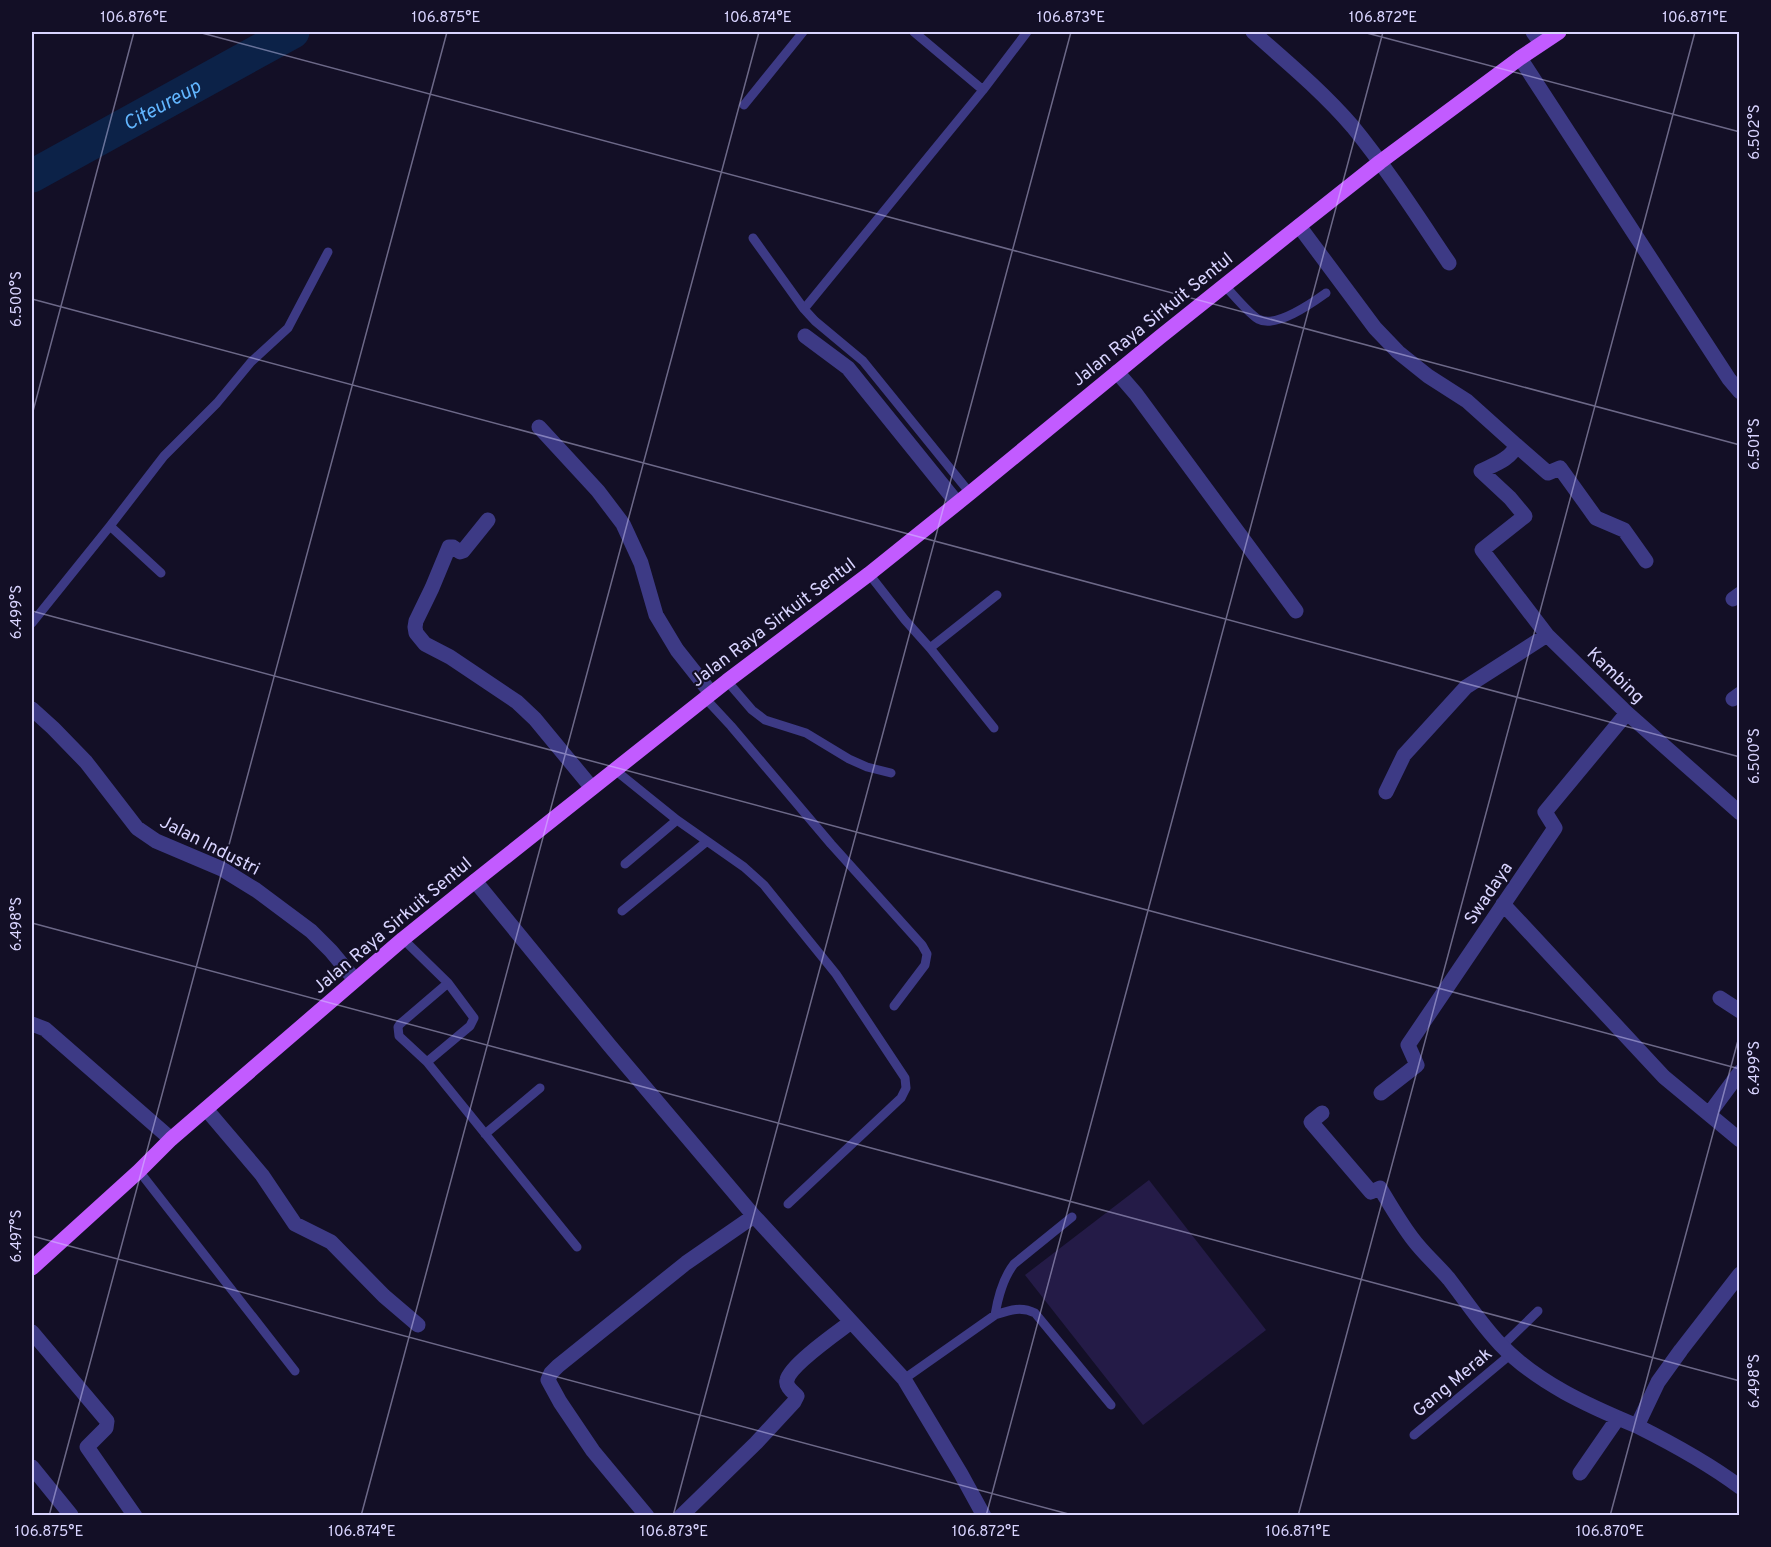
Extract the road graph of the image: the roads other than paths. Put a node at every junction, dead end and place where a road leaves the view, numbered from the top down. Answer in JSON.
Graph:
{"nodes":[{"id":1,"x":803,"y":32,"type":"edge"},
{"id":2,"x":914,"y":32,"type":"edge"},
{"id":3,"x":1027,"y":32,"type":"edge"},
{"id":4,"x":1253,"y":32,"type":"edge"},
{"id":5,"x":1559,"y":32,"type":"edge"},
{"id":6,"x":1537,"y":38,"type":"edge"},
{"id":7,"x":1520,"y":58,"type":"junction"},
{"id":8,"x":983,"y":90,"type":"junction"},
{"id":9,"x":744,"y":105,"type":"dead end"},
{"id":10,"x":1380,"y":162,"type":"junction"},
{"id":11,"x":1299,"y":226,"type":"junction"},
{"id":12,"x":753,"y":238,"type":"dead end"},
{"id":13,"x":328,"y":252,"type":"dead end"},
{"id":14,"x":1449,"y":263,"type":"dead end"},
{"id":15,"x":1224,"y":285,"type":"junction"},
{"id":16,"x":1326,"y":293,"type":"dead end"},
{"id":17,"x":804,"y":309,"type":"junction"},
{"id":18,"x":805,"y":336,"type":"dead end"},
{"id":19,"x":1117,"y":372,"type":"junction"},
{"id":20,"x":1740,"y":392,"type":"edge"},
{"id":21,"x":539,"y":427,"type":"dead end"},
{"id":22,"x":1516,"y":445,"type":"junction"},
{"id":23,"x":970,"y":493,"type":"junction"},
{"id":24,"x":957,"y":503,"type":"junction"},
{"id":25,"x":488,"y":520,"type":"dead end"},
{"id":26,"x":110,"y":526,"type":"junction"},
{"id":27,"x":1646,"y":561,"type":"dead end"},
{"id":28,"x":161,"y":573,"type":"dead end"},
{"id":29,"x":868,"y":574,"type":"junction"},
{"id":30,"x":997,"y":595,"type":"dead end"},
{"id":31,"x":1296,"y":611,"type":"dead end"},
{"id":32,"x":32,"y":623,"type":"edge"},
{"id":33,"x":1547,"y":635,"type":"junction"},
{"id":34,"x":930,"y":648,"type":"junction"},
{"id":35,"x":726,"y":681,"type":"junction"},
{"id":36,"x":708,"y":696,"type":"junction"},
{"id":37,"x":32,"y":710,"type":"edge"},
{"id":38,"x":1627,"y":713,"type":"junction"},
{"id":39,"x":994,"y":728,"type":"dead end"},
{"id":40,"x":615,"y":770,"type":"junction"},
{"id":41,"x":891,"y":773,"type":"dead end"},
{"id":42,"x":592,"y":788,"type":"junction"},
{"id":43,"x":1386,"y":792,"type":"dead end"},
{"id":44,"x":1740,"y":813,"type":"edge"},
{"id":45,"x":676,"y":820,"type":"junction"},
{"id":46,"x":706,"y":842,"type":"junction"},
{"id":47,"x":625,"y":864,"type":"dead end"},
{"id":48,"x":475,"y":881,"type":"junction"},
{"id":49,"x":1503,"y":904,"type":"junction"},
{"id":50,"x":622,"y":911,"type":"dead end"},
{"id":51,"x":403,"y":939,"type":"junction"},
{"id":52,"x":355,"y":980,"type":"junction"},
{"id":53,"x":448,"y":983,"type":"junction"},
{"id":54,"x":1720,"y":998,"type":"dead end"},
{"id":55,"x":894,"y":1006,"type":"dead end"},
{"id":56,"x":1740,"y":1011,"type":"edge"},
{"id":57,"x":32,"y":1024,"type":"edge"},
{"id":58,"x":427,"y":1062,"type":"junction"},
{"id":59,"x":1740,"y":1072,"type":"edge"},
{"id":60,"x":540,"y":1088,"type":"dead end"},
{"id":61,"x":1381,"y":1093,"type":"dead end"},
{"id":62,"x":206,"y":1109,"type":"junction"},
{"id":63,"x":1322,"y":1113,"type":"dead end"},
{"id":64,"x":1709,"y":1114,"type":"junction"},
{"id":65,"x":485,"y":1134,"type":"junction"},
{"id":66,"x":171,"y":1139,"type":"junction"},
{"id":67,"x":1740,"y":1140,"type":"edge"},
{"id":68,"x":139,"y":1171,"type":"junction"},
{"id":69,"x":788,"y":1204,"type":"dead end"},
{"id":70,"x":754,"y":1216,"type":"junction"},
{"id":71,"x":1072,"y":1217,"type":"dead end"},
{"id":72,"x":577,"y":1247,"type":"dead end"},
{"id":73,"x":32,"y":1268,"type":"edge"},
{"id":74,"x":1740,"y":1275,"type":"edge"},
{"id":75,"x":1538,"y":1311,"type":"dead end"},
{"id":76,"x":995,"y":1315,"type":"junction"},
{"id":77,"x":851,"y":1322,"type":"junction"},
{"id":78,"x":418,"y":1325,"type":"dead end"},
{"id":79,"x":32,"y":1332,"type":"edge"},
{"id":80,"x":1507,"y":1350,"type":"junction"},
{"id":81,"x":295,"y":1371,"type":"dead end"},
{"id":82,"x":904,"y":1379,"type":"junction"},
{"id":83,"x":1111,"y":1405,"type":"dead end"},
{"id":84,"x":1618,"y":1418,"type":"junction"},
{"id":85,"x":1637,"y":1426,"type":"junction"},
{"id":86,"x":1414,"y":1436,"type":"dead end"},
{"id":87,"x":32,"y":1467,"type":"edge"},
{"id":88,"x":1580,"y":1473,"type":"dead end"},
{"id":89,"x":1740,"y":1487,"type":"edge"},
{"id":90,"x":71,"y":1515,"type":"edge"},
{"id":91,"x":135,"y":1515,"type":"edge"},
{"id":92,"x":647,"y":1515,"type":"edge"},
{"id":93,"x":681,"y":1515,"type":"edge"},
{"id":94,"x":984,"y":1515,"type":"edge"}],
"edges":[{"from":1,"to":9,"type":"lane"},
{"from":2,"to":8,"type":"lane"},
{"from":3,"to":8,"type":"lane"},
{"from":4,"to":10,"type":"street"},
{"from":5,"to":6,"type":"main road","name":"Jalan Raya Sirkuit Sentul"},
{"from":6,"to":7,"type":"main road","name":"Jalan Raya Sirkuit Sentul"},
{"from":7,"to":10,"type":"main road","name":"Jalan Raya Sirkuit Sentul"},
{"from":7,"to":20,"type":"street"},
{"from":8,"to":17,"type":"lane"},
{"from":10,"to":11,"type":"main road","name":"Jalan Raya Sirkuit Sentul"},
{"from":10,"to":14,"type":"street"},
{"from":11,"to":15,"type":"main road","name":"Jalan Raya Sirkuit Sentul"},
{"from":11,"to":22,"type":"street"},
{"from":12,"to":17,"type":"lane"},
{"from":13,"to":26,"type":"lane"},
{"from":15,"to":16,"type":"lane"},
{"from":15,"to":19,"type":"main road","name":"Jalan Raya Sirkuit Sentul"},
{"from":17,"to":23,"type":"lane"},
{"from":18,"to":24,"type":"street"},
{"from":19,"to":23,"type":"main road","name":"Jalan Raya Sirkuit Sentul"},
{"from":19,"to":31,"type":"street"},
{"from":21,"to":36,"type":"street"},
{"from":22,"to":27,"type":"street"},
{"from":22,"to":33,"type":"street","name":"Kambing"},
{"from":23,"to":24,"type":"main road","name":"Jalan Raya Sirkuit Sentul"},
{"from":24,"to":29,"type":"main road","name":"Jalan Raya Sirkuit Sentul"},
{"from":25,"to":42,"type":"street"},
{"from":26,"to":28,"type":"lane"},
{"from":26,"to":32,"type":"lane"},
{"from":29,"to":34,"type":"lane"},
{"from":29,"to":35,"type":"main road","name":"Jalan Raya Sirkuit Sentul"},
{"from":30,"to":34,"type":"lane"},
{"from":33,"to":38,"type":"street","name":"Kambing"},
{"from":33,"to":43,"type":"street"},
{"from":34,"to":39,"type":"lane"},
{"from":35,"to":36,"type":"main road","name":"Jalan Raya Sirkuit Sentul"},
{"from":35,"to":41,"type":"lane"},
{"from":36,"to":40,"type":"main road","name":"Jalan Raya Sirkuit Sentul"},
{"from":36,"to":55,"type":"lane"},
{"from":37,"to":52,"type":"street","name":"Jalan Industri"},
{"from":38,"to":44,"type":"street","name":"Kambing"},
{"from":38,"to":49,"type":"street","name":"Swadaya"},
{"from":40,"to":42,"type":"main road","name":"Jalan Raya Sirkuit Sentul"},
{"from":40,"to":45,"type":"lane"},
{"from":42,"to":48,"type":"main road","name":"Jalan Raya Sirkuit Sentul"},
{"from":45,"to":46,"type":"lane"},
{"from":45,"to":47,"type":"lane"},
{"from":46,"to":50,"type":"lane"},
{"from":46,"to":69,"type":"lane"},
{"from":48,"to":51,"type":"main road","name":"Jalan Raya Sirkuit Sentul"},
{"from":48,"to":70,"type":"street"},
{"from":49,"to":61,"type":"street","name":"Swadaya"},
{"from":49,"to":64,"type":"street"},
{"from":51,"to":52,"type":"main road","name":"Jalan Raya Sirkuit Sentul"},
{"from":51,"to":53,"type":"lane"},
{"from":52,"to":62,"type":"main road","name":"Jalan Raya Sirkuit Sentul"},
{"from":53,"to":58,"type":"lane"},
{"from":53,"to":58,"type":"lane"},
{"from":54,"to":56,"type":"street"},
{"from":57,"to":66,"type":"street"},
{"from":58,"to":65,"type":"lane"},
{"from":59,"to":64,"type":"street"},
{"from":60,"to":65,"type":"lane"},
{"from":62,"to":66,"type":"main road","name":"Jalan Raya Sirkuit Sentul"},
{"from":62,"to":78,"type":"street"},
{"from":63,"to":80,"type":"street"},
{"from":64,"to":67,"type":"street"},
{"from":65,"to":72,"type":"lane"},
{"from":66,"to":68,"type":"main road","name":"Jalan Raya Sirkuit Sentul"},
{"from":68,"to":73,"type":"main road","name":"Jalan Raya Sirkuit Sentul"},
{"from":68,"to":81,"type":"lane"},
{"from":70,"to":77,"type":"street"},
{"from":70,"to":92,"type":"street"},
{"from":71,"to":76,"type":"lane"},
{"from":74,"to":85,"type":"street"},
{"from":75,"to":80,"type":"lane","name":"Gang Merak"},
{"from":76,"to":82,"type":"lane"},
{"from":76,"to":83,"type":"lane"},
{"from":77,"to":82,"type":"street"},
{"from":77,"to":93,"type":"street"},
{"from":79,"to":91,"type":"street"},
{"from":80,"to":84,"type":"street"},
{"from":80,"to":86,"type":"lane","name":"Gang Merak"},
{"from":82,"to":94,"type":"street"},
{"from":84,"to":85,"type":"street"},
{"from":84,"to":88,"type":"street"},
{"from":85,"to":89,"type":"street"},
{"from":87,"to":90,"type":"street"}]}
